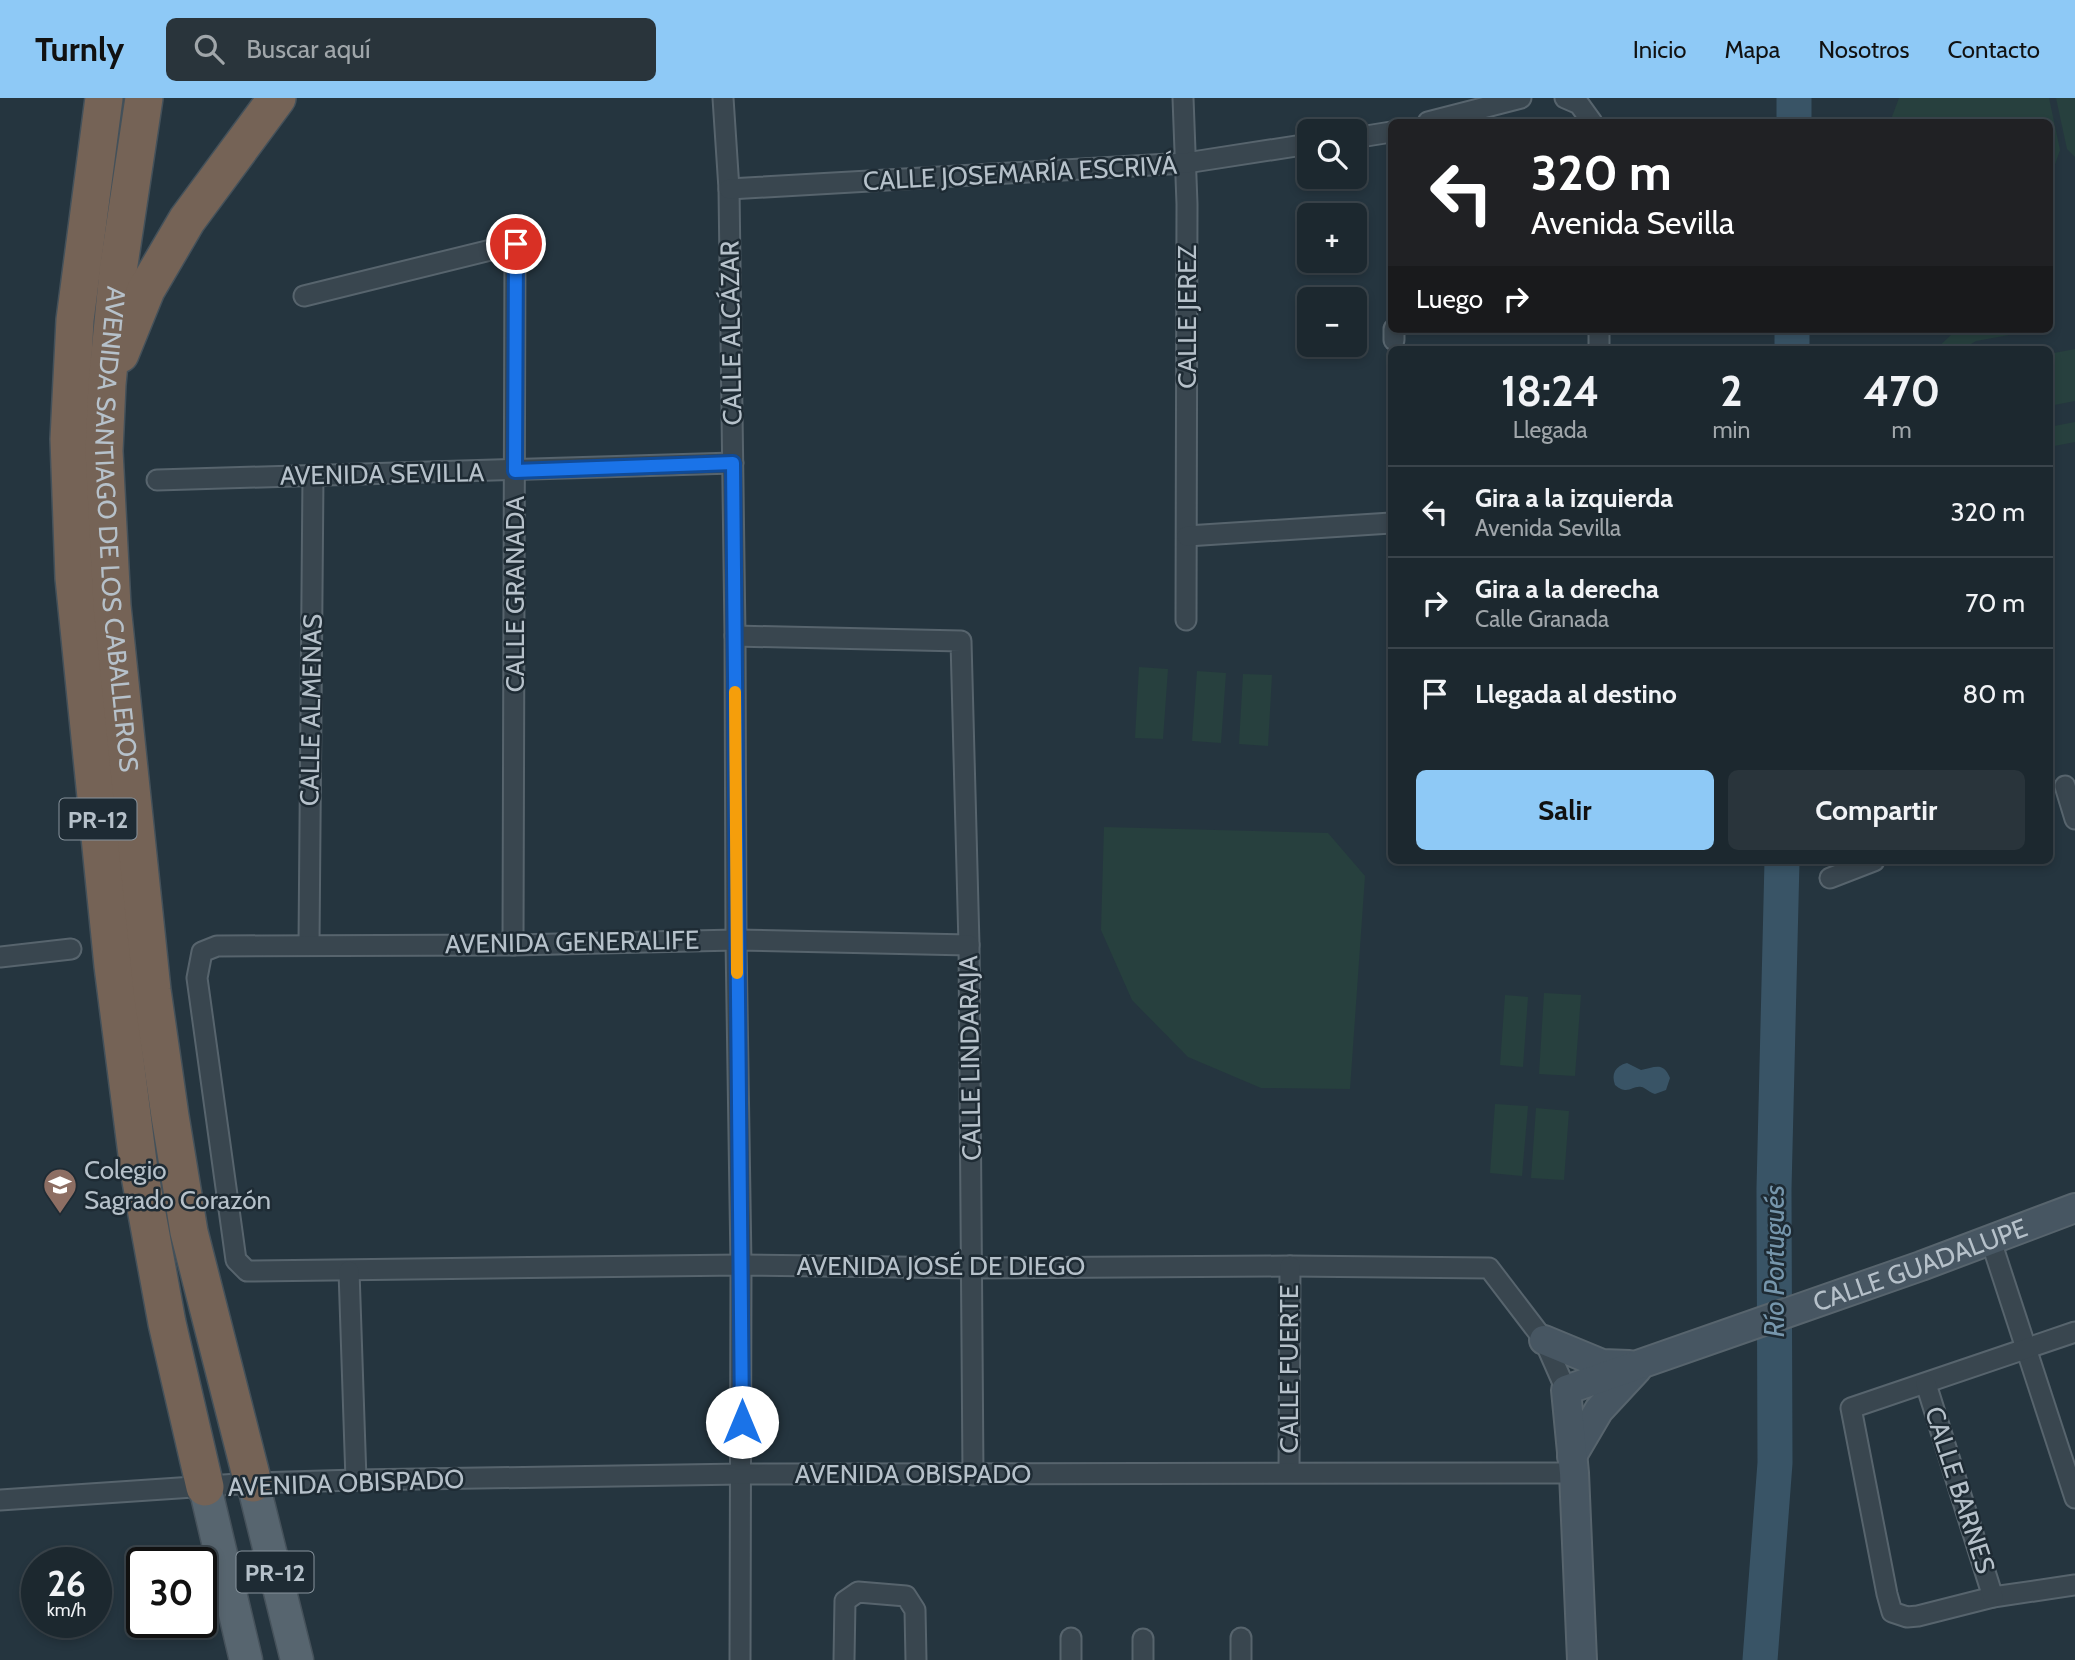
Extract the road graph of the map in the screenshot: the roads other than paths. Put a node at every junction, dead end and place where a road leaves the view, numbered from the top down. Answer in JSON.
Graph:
{"nodes":[{"id":1,"x":104,"y":98,"type":"edge"},
{"id":2,"x":144,"y":98,"type":"edge"},
{"id":3,"x":277,"y":98,"type":"edge"},
{"id":4,"x":723,"y":98,"type":"edge"},
{"id":5,"x":1183,"y":98,"type":"edge"},
{"id":6,"x":1521,"y":98,"type":"edge"},
{"id":7,"x":1565,"y":98,"type":"edge"},
{"id":8,"x":1440,"y":119,"type":"edge"},
{"id":9,"x":1591,"y":119,"type":"edge"},
{"id":10,"x":1388,"y":132,"type":"edge"},
{"id":11,"x":1367,"y":136,"type":"edge"},
{"id":12,"x":1297,"y":147,"type":"edge"},
{"id":13,"x":1186,"y":163,"type":"junction"},
{"id":14,"x":729,"y":189,"type":"junction"},
{"id":15,"x":304,"y":296,"type":"dead end"},
{"id":16,"x":107,"y":384,"type":"junction"},
{"id":17,"x":733,"y":463,"type":"junction"},
{"id":18,"x":515,"y":471,"type":"junction"},
{"id":19,"x":313,"y":475,"type":"junction"},
{"id":20,"x":157,"y":480,"type":"dead end"},
{"id":21,"x":1388,"y":523,"type":"edge"},
{"id":22,"x":1186,"y":536,"type":"junction"},
{"id":23,"x":1186,"y":620,"type":"dead end"},
{"id":24,"x":735,"y":636,"type":"junction"},
{"id":25,"x":2063,"y":786,"type":"edge"},
{"id":26,"x":2075,"y":819,"type":"edge"},
{"id":27,"x":1866,"y":864,"type":"edge"},
{"id":28,"x":1830,"y":878,"type":"dead end"},
{"id":29,"x":736,"y":940,"type":"junction"},
{"id":30,"x":309,"y":944,"type":"junction"},
{"id":31,"x":513,"y":944,"type":"junction"},
{"id":32,"x":969,"y":945,"type":"junction"},
{"id":33,"x":71,"y":949,"type":"dead end"},
{"id":34,"x":0,"y":957,"type":"edge"},
{"id":35,"x":2075,"y":1208,"type":"edge"},
{"id":36,"x":1990,"y":1238,"type":"junction"},
{"id":37,"x":741,"y":1265,"type":"junction"},
{"id":38,"x":1290,"y":1266,"type":"junction"},
{"id":39,"x":973,"y":1268,"type":"junction"},
{"id":40,"x":247,"y":1271,"type":"joint"},
{"id":41,"x":349,"y":1271,"type":"junction"},
{"id":42,"x":2075,"y":1332,"type":"edge"},
{"id":43,"x":1544,"y":1340,"type":"junction"},
{"id":44,"x":2027,"y":1349,"type":"junction"},
{"id":45,"x":1642,"y":1364,"type":"junction"},
{"id":46,"x":1926,"y":1384,"type":"junction"},
{"id":47,"x":1566,"y":1390,"type":"junction"},
{"id":48,"x":1573,"y":1464,"type":"junction"},
{"id":49,"x":1289,"y":1472,"type":"junction"},
{"id":50,"x":742,"y":1474,"type":"junction"},
{"id":51,"x":973,"y":1475,"type":"junction"},
{"id":52,"x":356,"y":1480,"type":"junction"},
{"id":53,"x":253,"y":1483,"type":"junction"},
{"id":54,"x":205,"y":1487,"type":"junction"},
{"id":55,"x":2075,"y":1497,"type":"edge"},
{"id":56,"x":0,"y":1500,"type":"edge"},
{"id":57,"x":2075,"y":1585,"type":"edge"},
{"id":58,"x":1993,"y":1597,"type":"junction"},
{"id":59,"x":1071,"y":1638,"type":"dead end"},
{"id":60,"x":1241,"y":1638,"type":"dead end"},
{"id":61,"x":1143,"y":1639,"type":"dead end"},
{"id":62,"x":246,"y":1660,"type":"edge"},
{"id":63,"x":297,"y":1660,"type":"edge"},
{"id":64,"x":740,"y":1660,"type":"edge"},
{"id":65,"x":844,"y":1660,"type":"edge"},
{"id":66,"x":916,"y":1660,"type":"edge"},
{"id":67,"x":1071,"y":1660,"type":"edge"},
{"id":68,"x":1143,"y":1660,"type":"edge"},
{"id":69,"x":1241,"y":1660,"type":"edge"},
{"id":70,"x":1582,"y":1660,"type":"edge"}],
"edges":[{"from":1,"to":54,"type":"highway","name":"AVENIDA SANTIAGO DE LOS CABALLEROS","number":"PR-12"},
{"from":2,"to":16,"type":"highway","name":"AVENIDA SANTIAGO DE LOS CABALLEROS","number":"PR-12"},
{"from":3,"to":16,"type":"highway"},
{"from":4,"to":14,"type":"street","name":"CALLE ALCÁZAR"},
{"from":5,"to":13,"type":"street","name":"CALLE JEREZ"},
{"from":6,"to":8,"type":"street"},
{"from":7,"to":9,"type":"street"},
{"from":10,"to":11,"type":"street"},
{"from":12,"to":13,"type":"street","name":"CALLE JOSEMARÍA ESCRIVÁ"},
{"from":13,"to":14,"type":"street","name":"CALLE JOSEMARÍA ESCRIVÁ"},
{"from":13,"to":22,"type":"street","name":"CALLE JEREZ"},
{"from":14,"to":17,"type":"street","name":"CALLE ALCÁZAR"},
{"from":15,"to":18,"type":"street","name":"CALLE GRANADA"},
{"from":16,"to":53,"type":"highway","name":"AVENIDA SANTIAGO DE LOS CABALLEROS","number":"PR-12"},
{"from":17,"to":18,"type":"street","name":"AVENIDA SEVILLA"},
{"from":17,"to":24,"type":"street","name":"CALLE ALCÁZAR"},
{"from":18,"to":19,"type":"street","name":"AVENIDA SEVILLA"},
{"from":18,"to":31,"type":"street","name":"CALLE GRANADA"},
{"from":19,"to":20,"type":"street","name":"AVENIDA SEVILLA"},
{"from":19,"to":30,"type":"street","name":"CALLE ALMENAS"},
{"from":21,"to":22,"type":"street"},
{"from":22,"to":23,"type":"street","name":"CALLE JEREZ"},
{"from":24,"to":29,"type":"street","name":"CALLE ALCÁZAR"},
{"from":24,"to":32,"type":"street","name":"CALLE LINDARAJA"},
{"from":25,"to":26,"type":"street"},
{"from":27,"to":28,"type":"street"},
{"from":29,"to":31,"type":"street","name":"AVENIDA GENERALIFE"},
{"from":29,"to":32,"type":"street","name":"AVENIDA GENERALIFE"},
{"from":29,"to":37,"type":"street","name":"CALLE ALCÁZAR"},
{"from":30,"to":31,"type":"street","name":"AVENIDA GENERALIFE"},
{"from":30,"to":40,"type":"street","name":"AVENIDA GENERALIFE"},
{"from":32,"to":39,"type":"street","name":"CALLE LINDARAJA"},
{"from":33,"to":34,"type":"street"},
{"from":35,"to":36,"type":"street","name":"CALLE GUADALUPE"},
{"from":36,"to":44,"type":"street"},
{"from":36,"to":45,"type":"street","name":"CALLE GUADALUPE"},
{"from":37,"to":39,"type":"street","name":"AVENIDA JOSÉ DE DIEGO"},
{"from":37,"to":41,"type":"street","name":"AVENIDA JOSÉ DE DIEGO"},
{"from":37,"to":50,"type":"street","name":"CALLE ALCÁZAR"},
{"from":38,"to":39,"type":"street","name":"AVENIDA JOSÉ DE DIEGO"},
{"from":38,"to":43,"type":"street","name":"AVENIDA JOSÉ DE DIEGO"},
{"from":38,"to":49,"type":"street","name":"CALLE FUERTE"},
{"from":39,"to":51,"type":"street","name":"CALLE LINDARAJA"},
{"from":40,"to":41,"type":"street","name":"AVENIDA JOSÉ DE DIEGO"},
{"from":41,"to":52,"type":"street"},
{"from":42,"to":44,"type":"street"},
{"from":43,"to":45,"type":"street"},
{"from":43,"to":47,"type":"street","name":"AVENIDA JOSÉ DE DIEGO"},
{"from":44,"to":46,"type":"street"},
{"from":44,"to":55,"type":"street"},
{"from":45,"to":47,"type":"street","name":"CALLE GUADALUPE"},
{"from":45,"to":48,"type":"street"},
{"from":46,"to":58,"type":"street","name":"CALLE BARNES"},
{"from":46,"to":58,"type":"street"},
{"from":47,"to":48,"type":"street"},
{"from":48,"to":49,"type":"street","name":"AVENIDA OBISPADO"},
{"from":48,"to":70,"type":"street"},
{"from":49,"to":51,"type":"street","name":"AVENIDA OBISPADO"},
{"from":50,"to":51,"type":"street","name":"AVENIDA OBISPADO"},
{"from":50,"to":52,"type":"street","name":"AVENIDA OBISPADO"},
{"from":50,"to":64,"type":"street","name":"CALLE ALCÁZAR"},
{"from":52,"to":53,"type":"street","name":"AVENIDA OBISPADO"},
{"from":53,"to":54,"type":"street","name":"AVENIDA OBISPADO"},
{"from":53,"to":63,"type":"main road","name":"AVENIDA SANTIAGO DE LOS CABALLEROS","number":"PR-12"},
{"from":54,"to":56,"type":"street","name":"AVENIDA OBISPADO"},
{"from":54,"to":62,"type":"main road","name":"AVENIDA SANTIAGO DE LOS CABALLEROS","number":"PR-12"},
{"from":57,"to":58,"type":"street"},
{"from":59,"to":67,"type":"street"},
{"from":60,"to":69,"type":"street"},
{"from":61,"to":68,"type":"street"},
{"from":65,"to":66,"type":"street"}]}
